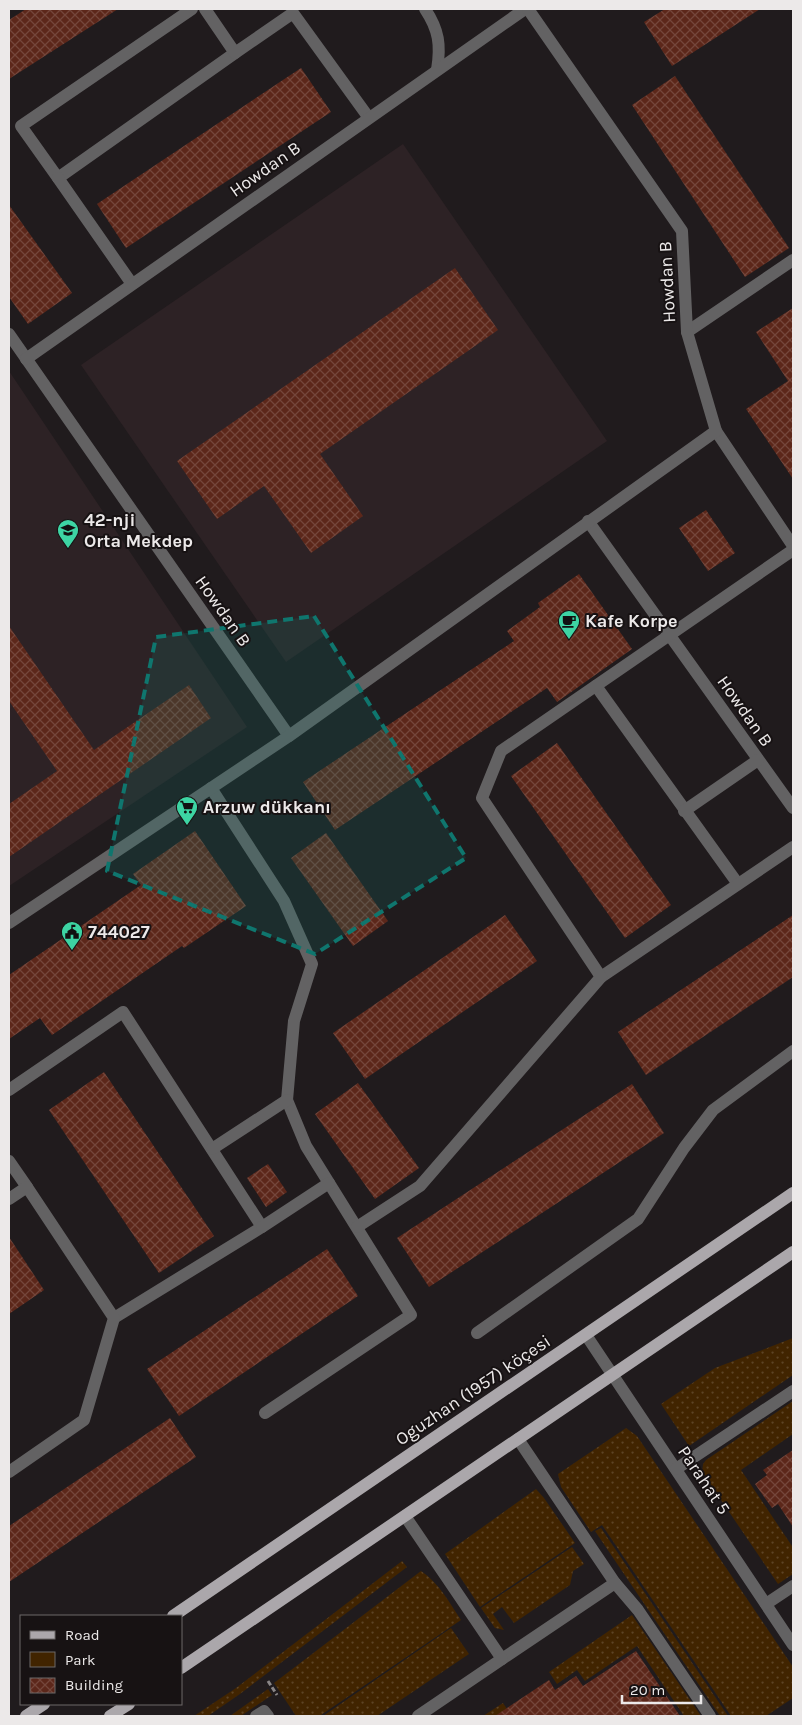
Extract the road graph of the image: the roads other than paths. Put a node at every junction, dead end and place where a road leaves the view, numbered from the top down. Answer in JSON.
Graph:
{"nodes":[{"id":1,"x":192,"y":9,"type":"edge"},
{"id":2,"x":205,"y":9,"type":"edge"},
{"id":3,"x":425,"y":9,"type":"edge"},
{"id":4,"x":527,"y":9,"type":"edge"},
{"id":5,"x":235,"y":54,"type":"junction"},
{"id":6,"x":437,"y":70,"type":"junction"},
{"id":7,"x":368,"y":118,"type":"junction"},
{"id":8,"x":58,"y":178,"type":"junction"},
{"id":9,"x":793,"y":260,"type":"edge"},
{"id":10,"x":132,"y":284,"type":"junction"},
{"id":11,"x":687,"y":332,"type":"junction"},
{"id":12,"x":9,"y":334,"type":"edge"},
{"id":13,"x":26,"y":359,"type":"junction"},
{"id":14,"x":716,"y":431,"type":"junction"},
{"id":15,"x":588,"y":521,"type":"junction"},
{"id":16,"x":793,"y":546,"type":"edge"},
{"id":17,"x":793,"y":550,"type":"edge"},
{"id":18,"x":670,"y":634,"type":"junction"},
{"id":19,"x":596,"y":686,"type":"junction"},
{"id":20,"x":289,"y":736,"type":"junction"},
{"id":21,"x":758,"y":760,"type":"junction"},
{"id":22,"x":211,"y":788,"type":"junction"},
{"id":23,"x":793,"y":808,"type":"edge"},
{"id":24,"x":684,"y":811,"type":"junction"},
{"id":25,"x":793,"y":847,"type":"edge"},
{"id":26,"x":738,"y":884,"type":"junction"},
{"id":27,"x":9,"y":923,"type":"edge"},
{"id":28,"x":601,"y":977,"type":"junction"},
{"id":29,"x":793,"y":1051,"type":"edge"},
{"id":30,"x":9,"y":1090,"type":"edge"},
{"id":31,"x":287,"y":1100,"type":"junction"},
{"id":32,"x":212,"y":1149,"type":"junction"},
{"id":33,"x":9,"y":1161,"type":"edge"},
{"id":34,"x":329,"y":1183,"type":"junction"},
{"id":35,"x":27,"y":1187,"type":"junction"},
{"id":36,"x":793,"y":1193,"type":"edge"},
{"id":37,"x":9,"y":1199,"type":"edge"},
{"id":38,"x":262,"y":1227,"type":"junction"},
{"id":39,"x":357,"y":1228,"type":"junction"},
{"id":40,"x":793,"y":1252,"type":"edge"},
{"id":41,"x":114,"y":1318,"type":"junction"},
{"id":42,"x":477,"y":1333,"type":"dead end"},
{"id":43,"x":586,"y":1335,"type":"junction"},
{"id":44,"x":612,"y":1375,"type":"junction"},
{"id":45,"x":793,"y":1391,"type":"edge"},
{"id":46,"x":265,"y":1413,"type":"dead end"},
{"id":47,"x":518,"y":1439,"type":"junction"},
{"id":48,"x":676,"y":1470,"type":"junction"},
{"id":49,"x":9,"y":1472,"type":"edge"},
{"id":50,"x":405,"y":1516,"type":"junction"},
{"id":51,"x":615,"y":1583,"type":"junction"},
{"id":52,"x":793,"y":1586,"type":"edge"},
{"id":53,"x":766,"y":1604,"type":"junction"},
{"id":54,"x":174,"y":1615,"type":"edge"},
{"id":55,"x":793,"y":1645,"type":"edge"},
{"id":56,"x":502,"y":1659,"type":"junction"},
{"id":57,"x":182,"y":1667,"type":"edge"},
{"id":58,"x":42,"y":1705,"type":"edge"},
{"id":59,"x":127,"y":1705,"type":"edge"},
{"id":60,"x":26,"y":1716,"type":"edge"},
{"id":61,"x":110,"y":1716,"type":"edge"},
{"id":62,"x":418,"y":1716,"type":"edge"},
{"id":63,"x":710,"y":1716,"type":"edge"}],
"edges":[{"from":1,"to":8,"type":"street"},
{"from":2,"to":5,"type":"street"},
{"from":3,"to":6,"type":"street"},
{"from":4,"to":6,"type":"street","name":"Howdan B"},
{"from":4,"to":11,"type":"street","name":"Howdan B"},
{"from":5,"to":7,"type":"street"},
{"from":5,"to":8,"type":"street"},
{"from":6,"to":7,"type":"street","name":"Howdan B"},
{"from":7,"to":10,"type":"street","name":"Howdan B"},
{"from":8,"to":10,"type":"street"},
{"from":9,"to":11,"type":"street","name":"Howdan B"},
{"from":10,"to":13,"type":"street","name":"Howdan B"},
{"from":11,"to":14,"type":"street","name":"Howdan B"},
{"from":12,"to":13,"type":"street","name":"Howdan B"},
{"from":13,"to":20,"type":"street","name":"Howdan B"},
{"from":14,"to":15,"type":"street"},
{"from":14,"to":16,"type":"street","name":"Howdan B"},
{"from":15,"to":18,"type":"street","name":"Howdan B"},
{"from":15,"to":20,"type":"street"},
{"from":17,"to":18,"type":"street"},
{"from":18,"to":19,"type":"street"},
{"from":18,"to":21,"type":"street","name":"Howdan B"},
{"from":19,"to":24,"type":"street"},
{"from":19,"to":28,"type":"street"},
{"from":20,"to":22,"type":"street"},
{"from":21,"to":23,"type":"street","name":"Howdan B"},
{"from":21,"to":24,"type":"street"},
{"from":22,"to":27,"type":"street"},
{"from":22,"to":31,"type":"street"},
{"from":24,"to":26,"type":"street"},
{"from":25,"to":26,"type":"street"},
{"from":26,"to":28,"type":"street"},
{"from":28,"to":39,"type":"street"},
{"from":29,"to":42,"type":"street"},
{"from":30,"to":32,"type":"street"},
{"from":31,"to":32,"type":"street"},
{"from":31,"to":34,"type":"street"},
{"from":32,"to":38,"type":"street"},
{"from":33,"to":35,"type":"street"},
{"from":34,"to":38,"type":"street"},
{"from":34,"to":39,"type":"street"},
{"from":35,"to":37,"type":"street"},
{"from":35,"to":41,"type":"street"},
{"from":36,"to":43,"type":"main road","name":"Oguzhan (1957) köçesi"},
{"from":38,"to":41,"type":"street"},
{"from":39,"to":46,"type":"street"},
{"from":40,"to":44,"type":"main road"},
{"from":41,"to":49,"type":"street"},
{"from":43,"to":44,"type":"street","name":"Parahat 5"},
{"from":43,"to":54,"type":"main road","name":"Oguzhan (1957) köçesi"},
{"from":44,"to":47,"type":"main road"},
{"from":44,"to":48,"type":"street","name":"Parahat 5"},
{"from":45,"to":48,"type":"street"},
{"from":47,"to":50,"type":"main road"},
{"from":47,"to":51,"type":"street"},
{"from":48,"to":53,"type":"street","name":"Parahat 5"},
{"from":50,"to":56,"type":"street"},
{"from":50,"to":57,"type":"main road"},
{"from":51,"to":56,"type":"street"},
{"from":51,"to":63,"type":"street"},
{"from":52,"to":53,"type":"street"},
{"from":53,"to":55,"type":"street","name":"Parahat 5"},
{"from":56,"to":62,"type":"street"},
{"from":58,"to":60,"type":"main road"},
{"from":59,"to":61,"type":"main road"}]}
